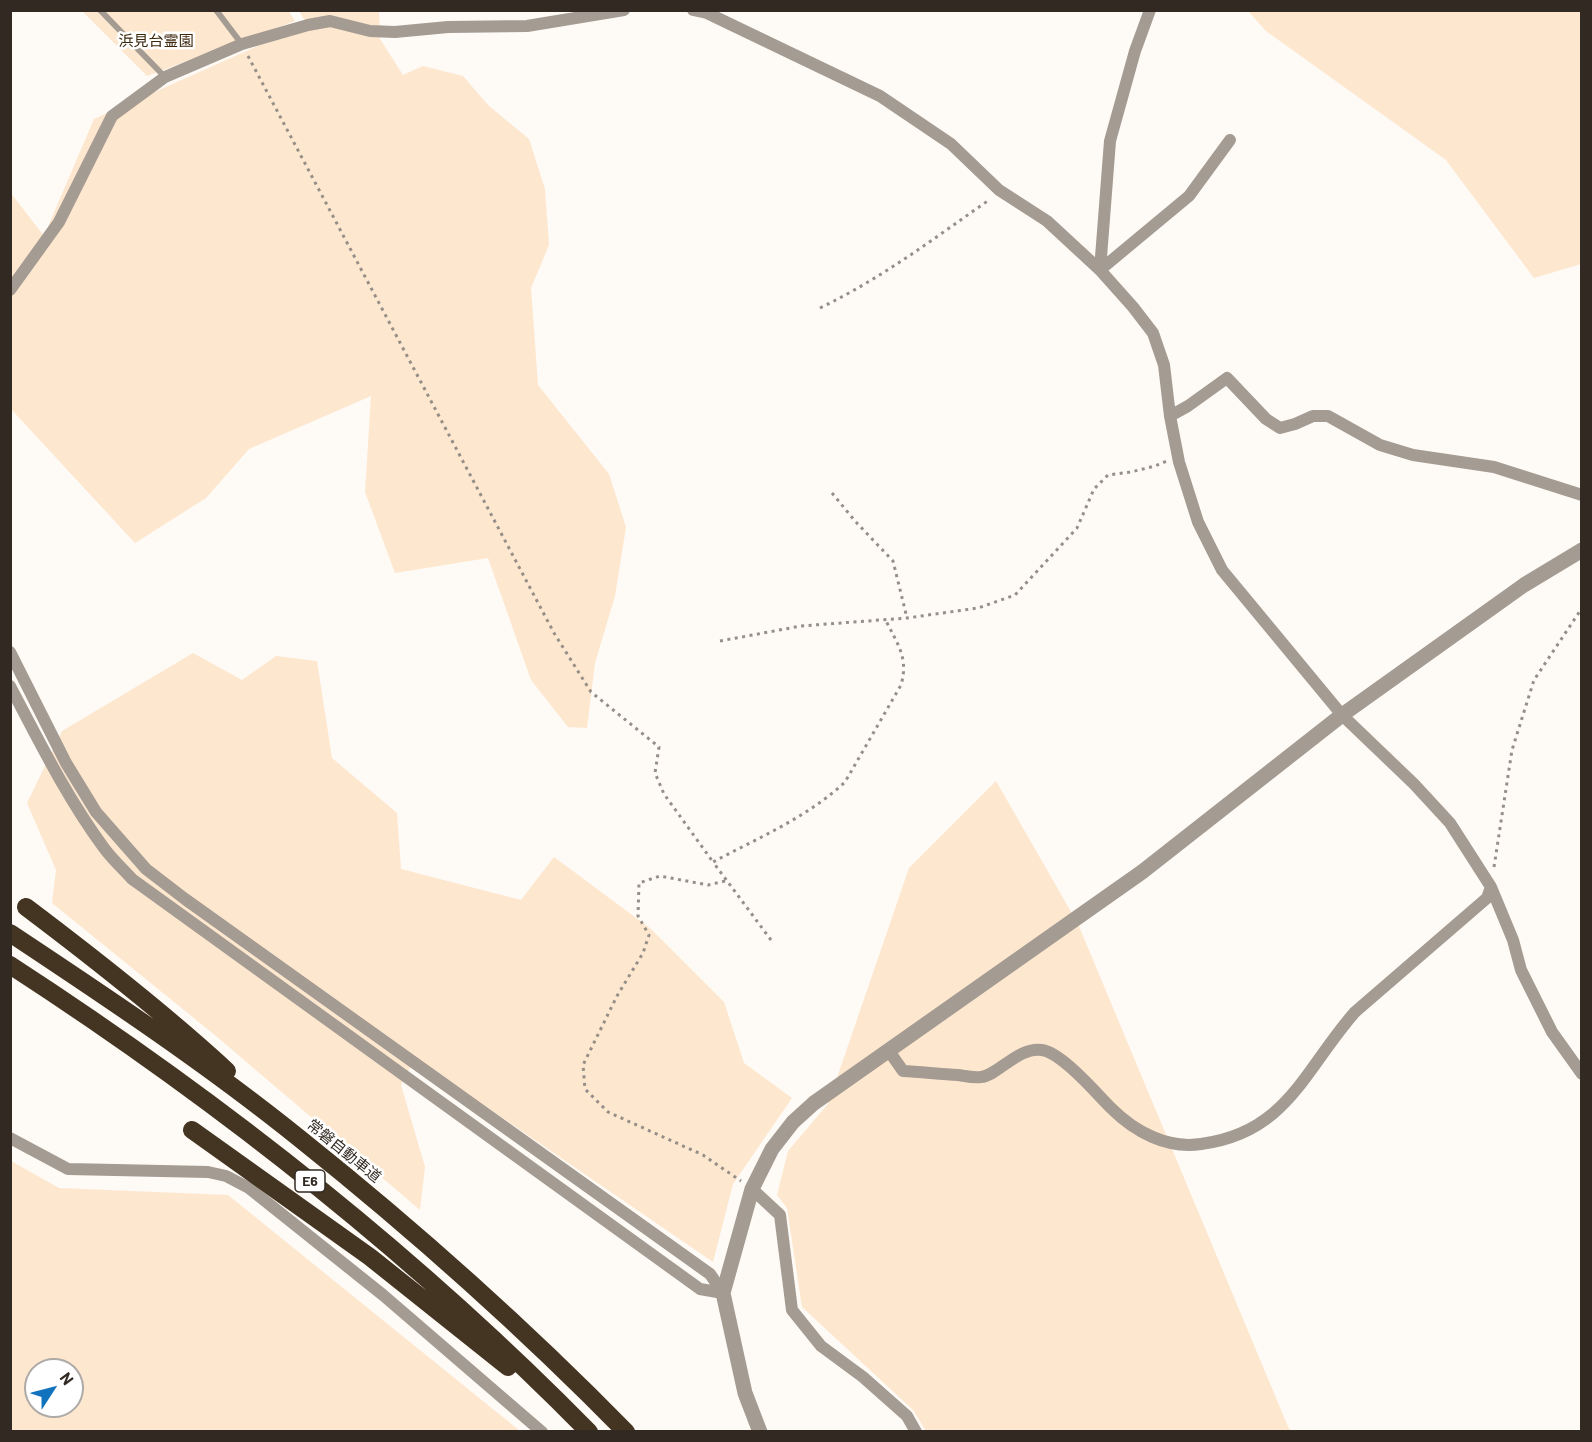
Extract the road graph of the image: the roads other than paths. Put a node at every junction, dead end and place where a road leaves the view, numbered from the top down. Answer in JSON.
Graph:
{"nodes":[{"id":1,"x":100,"y":10,"type":"edge"},
{"id":2,"x":216,"y":10,"type":"edge"},
{"id":3,"x":624,"y":10,"type":"edge"},
{"id":4,"x":693,"y":10,"type":"edge"},
{"id":5,"x":1150,"y":10,"type":"edge"},
{"id":6,"x":242,"y":44,"type":"junction"},
{"id":7,"x":165,"y":77,"type":"junction"},
{"id":8,"x":1230,"y":140,"type":"dead end"},
{"id":9,"x":1100,"y":270,"type":"junction"},
{"id":10,"x":10,"y":290,"type":"edge"},
{"id":11,"x":1170,"y":416,"type":"junction"},
{"id":12,"x":1581,"y":495,"type":"edge"},
{"id":13,"x":1581,"y":550,"type":"edge"},
{"id":14,"x":10,"y":652,"type":"edge"},
{"id":15,"x":10,"y":686,"type":"edge"},
{"id":16,"x":1342,"y":715,"type":"junction"},
{"id":17,"x":1491,"y":887,"type":"junction"},
{"id":18,"x":26,"y":907,"type":"dead end"},
{"id":19,"x":10,"y":933,"type":"edge"},
{"id":20,"x":10,"y":965,"type":"edge"},
{"id":21,"x":888,"y":1051,"type":"junction"},
{"id":22,"x":1581,"y":1074,"type":"edge"},
{"id":23,"x":192,"y":1130,"type":"dead end"},
{"id":24,"x":297,"y":1136,"type":"junction"},
{"id":25,"x":10,"y":1138,"type":"edge"},
{"id":26,"x":752,"y":1189,"type":"junction"},
{"id":27,"x":723,"y":1293,"type":"junction"},
{"id":28,"x":587,"y":1429,"type":"edge"},
{"id":29,"x":542,"y":1431,"type":"edge"},
{"id":30,"x":626,"y":1431,"type":"edge"},
{"id":31,"x":760,"y":1431,"type":"edge"},
{"id":32,"x":916,"y":1431,"type":"edge"}],
"edges":[{"from":1,"to":7,"type":"lane"},
{"from":2,"to":6,"type":"lane"},
{"from":3,"to":6,"type":"street"},
{"from":4,"to":9,"type":"street"},
{"from":5,"to":9,"type":"street"},
{"from":6,"to":7,"type":"street"},
{"from":7,"to":10,"type":"street"},
{"from":8,"to":9,"type":"street"},
{"from":9,"to":11,"type":"street"},
{"from":11,"to":12,"type":"street"},
{"from":11,"to":16,"type":"street"},
{"from":13,"to":16,"type":"street"},
{"from":14,"to":27,"type":"street"},
{"from":15,"to":27,"type":"street"},
{"from":16,"to":17,"type":"street"},
{"from":16,"to":21,"type":"street"},
{"from":17,"to":21,"type":"street"},
{"from":17,"to":22,"type":"street"},
{"from":18,"to":24,"type":"highway"},
{"from":19,"to":24,"type":"highway","name":"常磐自動車道","number":"E6"},
{"from":20,"to":28,"type":"highway","number":"E6"},
{"from":21,"to":26,"type":"street"},
{"from":23,"to":28,"type":"highway"},
{"from":24,"to":30,"type":"highway","name":"常磐自動車道","number":"E6"},
{"from":25,"to":29,"type":"street"},
{"from":26,"to":27,"type":"street"},
{"from":26,"to":32,"type":"street"},
{"from":27,"to":31,"type":"street"}]}
